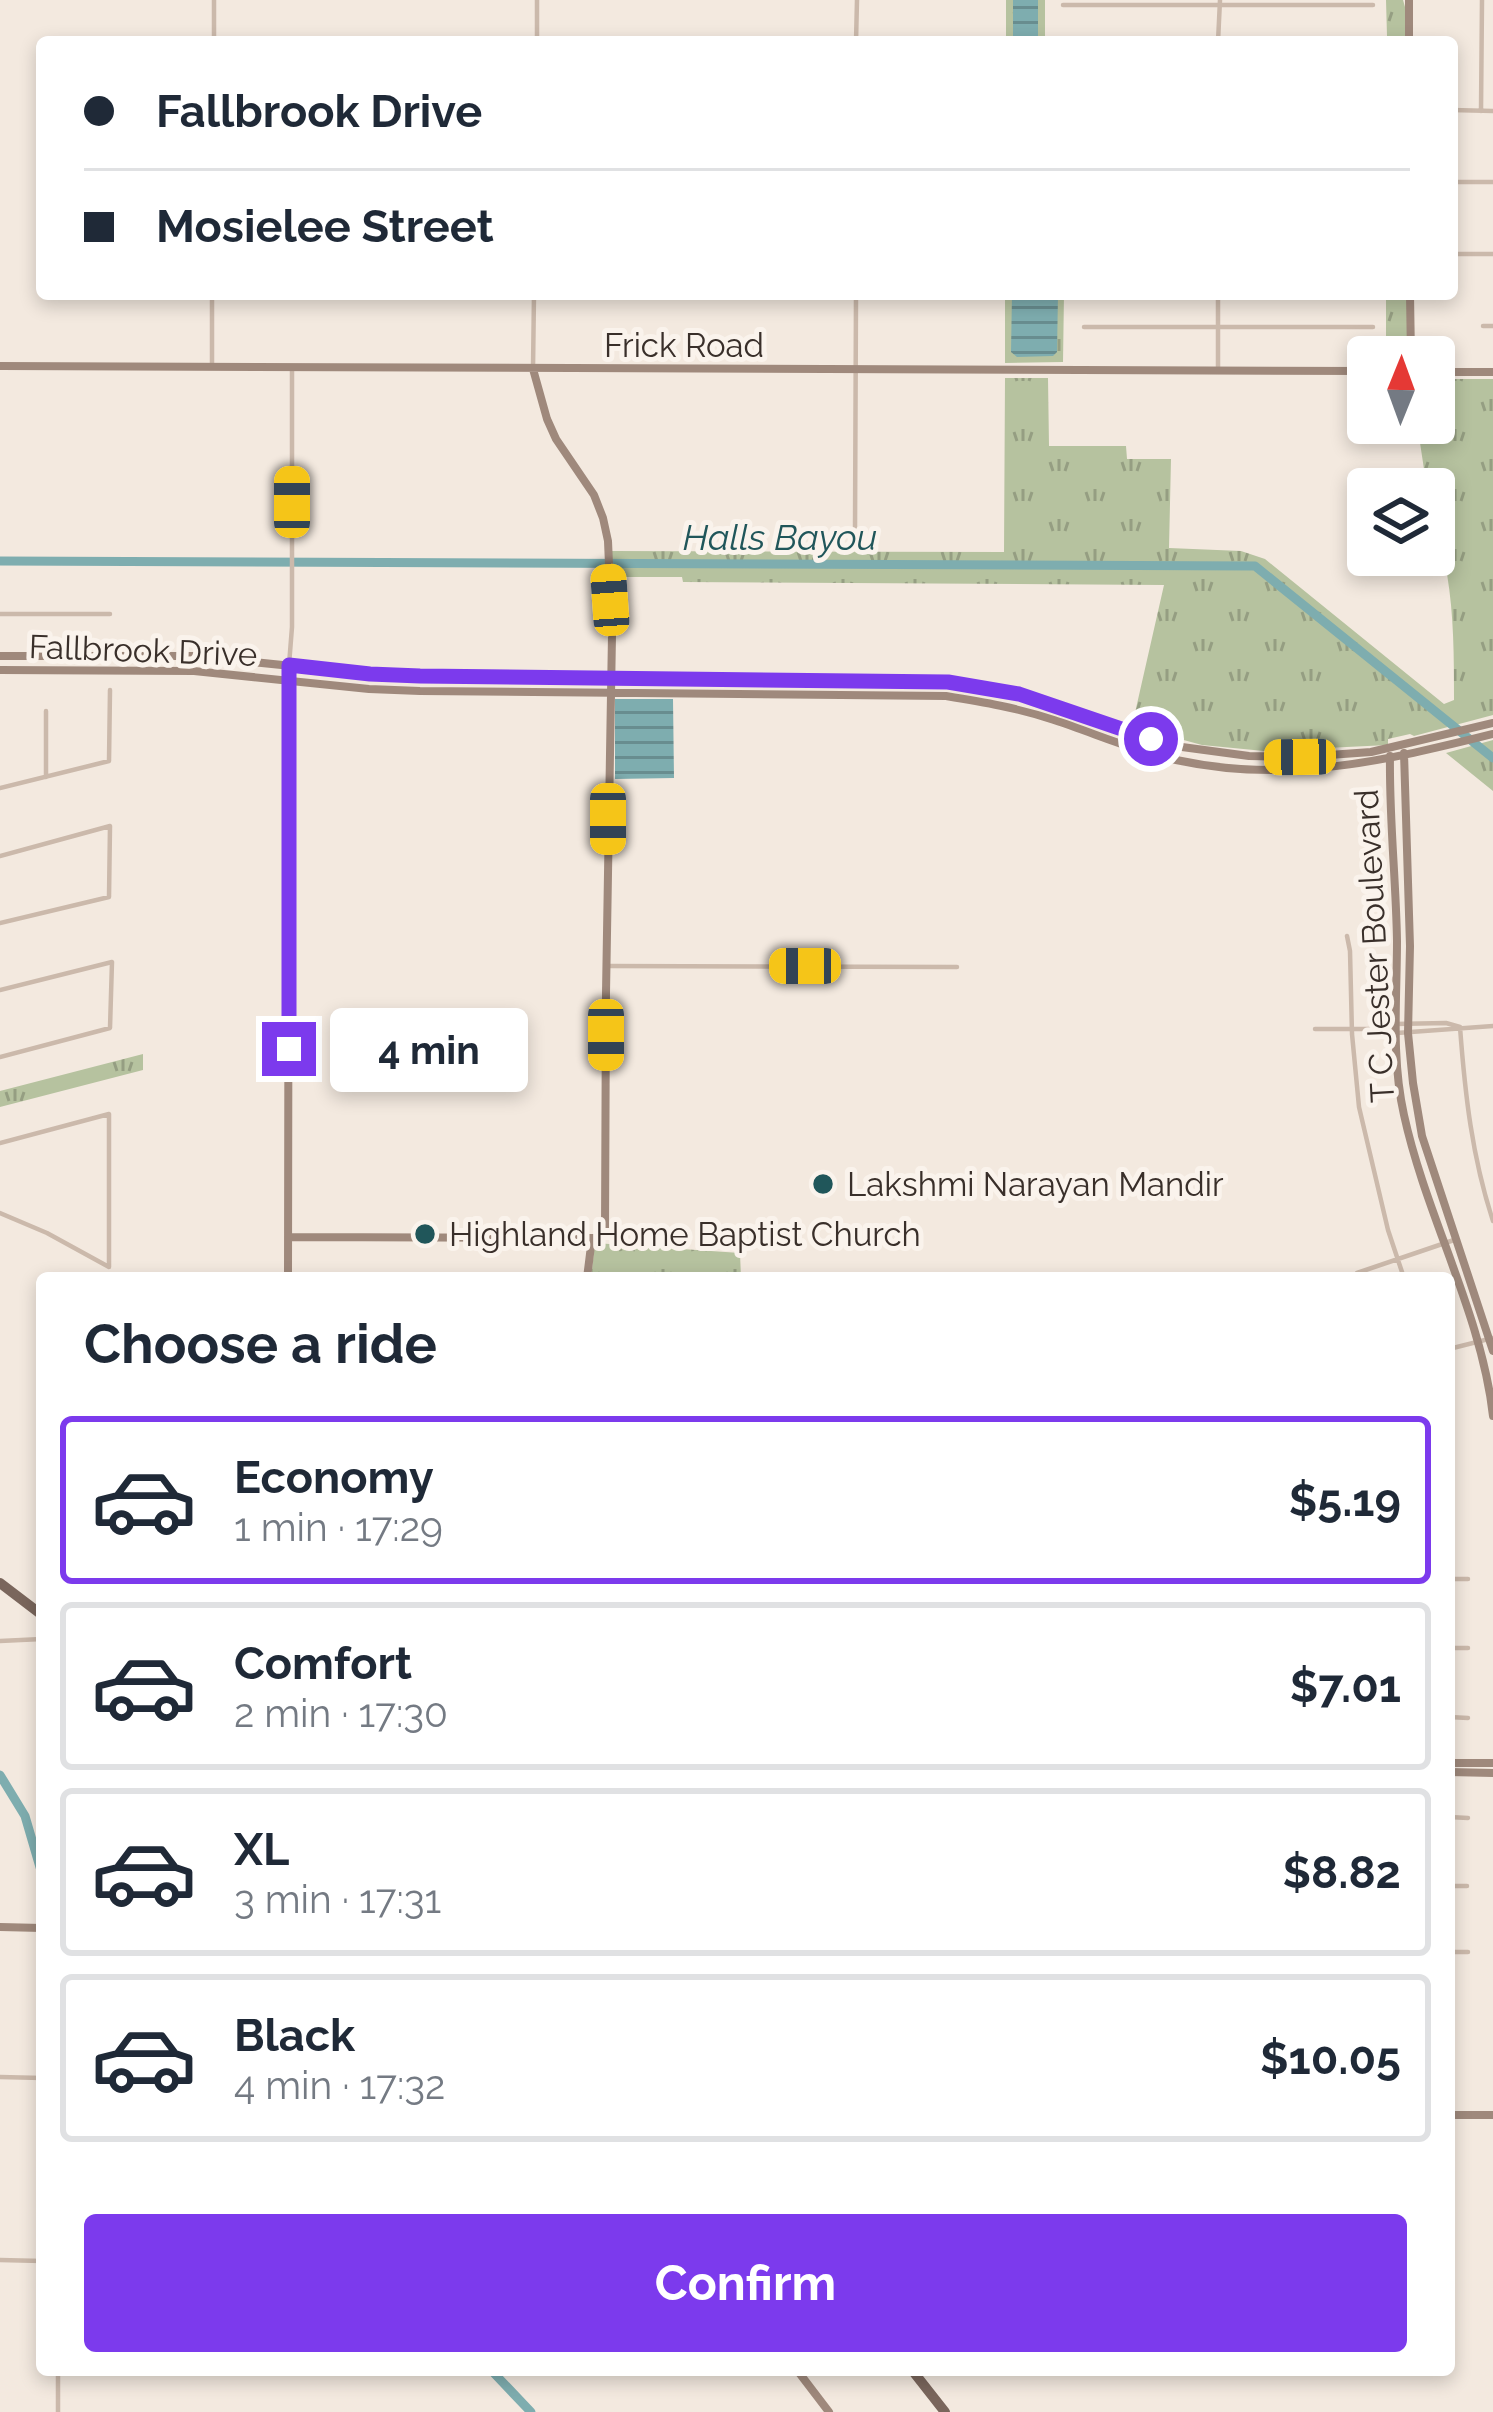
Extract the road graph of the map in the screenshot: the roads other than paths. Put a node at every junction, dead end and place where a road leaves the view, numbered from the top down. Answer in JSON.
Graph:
{"nodes":[{"id":1,"x":214,"y":0,"type":"edge"},
{"id":2,"x":537,"y":0,"type":"edge"},
{"id":3,"x":857,"y":0,"type":"edge"},
{"id":4,"x":1409,"y":0,"type":"edge"},
{"id":5,"x":1482,"y":0,"type":"edge"},
{"id":6,"x":1219,"y":3,"type":"edge"},
{"id":7,"x":1063,"y":5,"type":"dead end"},
{"id":8,"x":1373,"y":5,"type":"dead end"},
{"id":9,"x":214,"y":36,"type":"edge"},
{"id":10,"x":537,"y":36,"type":"edge"},
{"id":11,"x":856,"y":36,"type":"edge"},
{"id":12,"x":1218,"y":36,"type":"edge"},
{"id":13,"x":1409,"y":36,"type":"edge"},
{"id":14,"x":1458,"y":110,"type":"edge"},
{"id":15,"x":1481,"y":111,"type":"junction"},
{"id":16,"x":1493,"y":111,"type":"edge"},
{"id":17,"x":1458,"y":182,"type":"edge"},
{"id":18,"x":1493,"y":182,"type":"edge"},
{"id":19,"x":1458,"y":254,"type":"edge"},
{"id":20,"x":1493,"y":254,"type":"edge"},
{"id":21,"x":212,"y":300,"type":"edge"},
{"id":22,"x":534,"y":300,"type":"edge"},
{"id":23,"x":856,"y":300,"type":"edge"},
{"id":24,"x":1218,"y":300,"type":"edge"},
{"id":25,"x":1410,"y":300,"type":"edge"},
{"id":26,"x":1483,"y":326,"type":"dead end"},
{"id":27,"x":1493,"y":326,"type":"edge"},
{"id":28,"x":1084,"y":327,"type":"dead end"},
{"id":29,"x":1218,"y":327,"type":"junction"},
{"id":30,"x":1373,"y":327,"type":"dead end"},
{"id":31,"x":1411,"y":336,"type":"edge"},
{"id":32,"x":0,"y":366,"type":"edge"},
{"id":33,"x":212,"y":368,"type":"junction"},
{"id":34,"x":292,"y":368,"type":"junction"},
{"id":35,"x":533,"y":369,"type":"junction"},
{"id":36,"x":856,"y":370,"type":"junction"},
{"id":37,"x":1217,"y":370,"type":"junction"},
{"id":38,"x":1347,"y":371,"type":"edge"},
{"id":39,"x":1455,"y":372,"type":"edge"},
{"id":40,"x":1493,"y":372,"type":"edge"},
{"id":41,"x":855,"y":531,"type":"dead end"},
{"id":42,"x":0,"y":614,"type":"edge"},
{"id":43,"x":110,"y":614,"type":"dead end"},
{"id":44,"x":0,"y":656,"type":"edge"},
{"id":45,"x":289,"y":665,"type":"junction"},
{"id":46,"x":0,"y":670,"type":"edge"},
{"id":47,"x":610,"y":677,"type":"junction"},
{"id":48,"x":289,"y":680,"type":"junction"},
{"id":49,"x":836,"y":680,"type":"junction"},
{"id":50,"x":948,"y":682,"type":"junction"},
{"id":51,"x":110,"y":690,"type":"dead end"},
{"id":52,"x":610,"y":692,"type":"junction"},
{"id":53,"x":836,"y":694,"type":"junction"},
{"id":54,"x":946,"y":696,"type":"junction"},
{"id":55,"x":46,"y":711,"type":"dead end"},
{"id":56,"x":1489,"y":724,"type":"edge"},
{"id":57,"x":1491,"y":735,"type":"edge"},
{"id":58,"x":1404,"y":750,"type":"junction"},
{"id":59,"x":1390,"y":754,"type":"junction"},
{"id":60,"x":46,"y":777,"type":"junction"},
{"id":61,"x":0,"y":788,"type":"edge"},
{"id":62,"x":0,"y":856,"type":"edge"},
{"id":63,"x":0,"y":923,"type":"edge"},
{"id":64,"x":1347,"y":936,"type":"dead end"},
{"id":65,"x":608,"y":966,"type":"junction"},
{"id":66,"x":957,"y":967,"type":"dead end"},
{"id":67,"x":0,"y":990,"type":"edge"},
{"id":68,"x":1493,"y":1026,"type":"edge"},
{"id":69,"x":1460,"y":1027,"type":"junction"},
{"id":70,"x":1394,"y":1028,"type":"junction"},
{"id":71,"x":1408,"y":1028,"type":"junction"},
{"id":72,"x":1315,"y":1029,"type":"dead end"},
{"id":73,"x":1352,"y":1029,"type":"junction"},
{"id":74,"x":0,"y":1057,"type":"edge"},
{"id":75,"x":0,"y":1143,"type":"edge"},
{"id":76,"x":0,"y":1213,"type":"edge"},
{"id":77,"x":1493,"y":1221,"type":"edge"},
{"id":78,"x":289,"y":1237,"type":"junction"},
{"id":79,"x":592,"y":1238,"type":"junction"},
{"id":80,"x":1456,"y":1240,"type":"junction"},
{"id":81,"x":1443,"y":1245,"type":"junction"},
{"id":82,"x":1397,"y":1259,"type":"junction"},
{"id":83,"x":288,"y":1272,"type":"edge"},
{"id":84,"x":587,"y":1272,"type":"edge"},
{"id":85,"x":1360,"y":1272,"type":"edge"},
{"id":86,"x":1402,"y":1272,"type":"edge"},
{"id":87,"x":1453,"y":1272,"type":"edge"},
{"id":88,"x":1455,"y":1279,"type":"edge"},
{"id":89,"x":1492,"y":1336,"type":"edge"},
{"id":90,"x":1477,"y":1341,"type":"junction"},
{"id":91,"x":1455,"y":1347,"type":"edge"},
{"id":92,"x":1493,"y":1351,"type":"edge"},
{"id":93,"x":1493,"y":1416,"type":"edge"},
{"id":94,"x":1468,"y":1579,"type":"dead end"},
{"id":95,"x":1455,"y":1580,"type":"edge"},
{"id":96,"x":0,"y":1583,"type":"edge"},
{"id":97,"x":36,"y":1610,"type":"edge"},
{"id":98,"x":0,"y":1640,"type":"edge"},
{"id":99,"x":36,"y":1640,"type":"edge"},
{"id":100,"x":1455,"y":1648,"type":"edge"},
{"id":101,"x":1468,"y":1648,"type":"dead end"},
{"id":102,"x":1455,"y":1718,"type":"edge"},
{"id":103,"x":1468,"y":1718,"type":"dead end"},
{"id":104,"x":1493,"y":1763,"type":"edge"},
{"id":105,"x":1455,"y":1766,"type":"edge"},
{"id":106,"x":1455,"y":1768,"type":"edge"},
{"id":107,"x":1493,"y":1773,"type":"edge"},
{"id":108,"x":1455,"y":1817,"type":"edge"},
{"id":109,"x":1468,"y":1818,"type":"dead end"},
{"id":110,"x":1455,"y":1886,"type":"edge"},
{"id":111,"x":1467,"y":1886,"type":"dead end"},
{"id":112,"x":0,"y":1927,"type":"edge"},
{"id":113,"x":36,"y":1928,"type":"edge"},
{"id":114,"x":1455,"y":1952,"type":"edge"},
{"id":115,"x":1468,"y":1952,"type":"dead end"},
{"id":116,"x":0,"y":2077,"type":"edge"},
{"id":117,"x":36,"y":2078,"type":"edge"},
{"id":118,"x":1455,"y":2115,"type":"edge"},
{"id":119,"x":1493,"y":2115,"type":"edge"},
{"id":120,"x":0,"y":2260,"type":"edge"},
{"id":121,"x":36,"y":2261,"type":"edge"},
{"id":122,"x":58,"y":2376,"type":"edge"},
{"id":123,"x":801,"y":2376,"type":"edge"},
{"id":124,"x":917,"y":2376,"type":"edge"},
{"id":125,"x":58,"y":2412,"type":"edge"},
{"id":126,"x":829,"y":2412,"type":"edge"},
{"id":127,"x":945,"y":2412,"type":"edge"}],
"edges":[{"from":1,"to":9,"type":"street"},
{"from":2,"to":10,"type":"street"},
{"from":3,"to":11,"type":"street"},
{"from":4,"to":13,"type":"street"},
{"from":5,"to":15,"type":"street"},
{"from":6,"to":7,"type":"street"},
{"from":6,"to":8,"type":"street"},
{"from":6,"to":12,"type":"street"},
{"from":14,"to":15,"type":"street"},
{"from":15,"to":16,"type":"street"},
{"from":17,"to":18,"type":"street"},
{"from":19,"to":20,"type":"street"},
{"from":21,"to":33,"type":"street"},
{"from":22,"to":35,"type":"street"},
{"from":23,"to":36,"type":"street"},
{"from":24,"to":29,"type":"street"},
{"from":25,"to":31,"type":"street"},
{"from":26,"to":27,"type":"street"},
{"from":28,"to":29,"type":"street"},
{"from":29,"to":30,"type":"street"},
{"from":29,"to":37,"type":"street"},
{"from":32,"to":33,"type":"street","name":"Frick Road"},
{"from":33,"to":34,"type":"street","name":"Frick Road"},
{"from":34,"to":35,"type":"street","name":"Frick Road"},
{"from":34,"to":45,"type":"street"},
{"from":35,"to":36,"type":"street","name":"Frick Road"},
{"from":35,"to":47,"type":"street"},
{"from":36,"to":37,"type":"street","name":"Frick Road"},
{"from":36,"to":41,"type":"street"},
{"from":37,"to":38,"type":"street","name":"Frick Road"},
{"from":39,"to":40,"type":"street"},
{"from":42,"to":43,"type":"street"},
{"from":44,"to":45,"type":"street","name":"Fallbrook Drive"},
{"from":45,"to":47,"type":"street","name":"Fallbrook Drive"},
{"from":45,"to":48,"type":"street"},
{"from":46,"to":48,"type":"street","name":"Fallbrook Drive"},
{"from":47,"to":49,"type":"street","name":"Fallbrook Drive"},
{"from":47,"to":52,"type":"street"},
{"from":48,"to":52,"type":"street","name":"Fallbrook Drive"},
{"from":48,"to":78,"type":"street"},
{"from":49,"to":50,"type":"street","name":"Fallbrook Drive"},
{"from":49,"to":53,"type":"street"},
{"from":50,"to":54,"type":"street"},
{"from":50,"to":59,"type":"street","name":"Fallbrook Drive"},
{"from":51,"to":60,"type":"street"},
{"from":52,"to":53,"type":"street","name":"Fallbrook Drive"},
{"from":52,"to":65,"type":"street"},
{"from":53,"to":54,"type":"street","name":"Fallbrook Drive"},
{"from":54,"to":59,"type":"street","name":"Fallbrook Drive"},
{"from":55,"to":60,"type":"street"},
{"from":56,"to":58,"type":"street","name":"Fallbrook Drive"},
{"from":57,"to":58,"type":"street","name":"Fallbrook Drive"},
{"from":58,"to":59,"type":"street","name":"Fallbrook Drive"},
{"from":58,"to":71,"type":"street","name":"T C Jester Boulevard"},
{"from":59,"to":70,"type":"street","name":"T C Jester Boulevard"},
{"from":60,"to":61,"type":"street"},
{"from":62,"to":63,"type":"street"},
{"from":64,"to":73,"type":"street"},
{"from":65,"to":66,"type":"street"},
{"from":65,"to":79,"type":"street"},
{"from":67,"to":74,"type":"street"},
{"from":68,"to":69,"type":"street"},
{"from":69,"to":71,"type":"street"},
{"from":69,"to":77,"type":"street"},
{"from":70,"to":71,"type":"street"},
{"from":70,"to":73,"type":"street"},
{"from":70,"to":81,"type":"street","name":"T C Jester Boulevard"},
{"from":71,"to":80,"type":"street","name":"T C Jester Boulevard"},
{"from":72,"to":73,"type":"street"},
{"from":73,"to":82,"type":"street"},
{"from":75,"to":76,"type":"street"},
{"from":78,"to":79,"type":"street"},
{"from":78,"to":83,"type":"street"},
{"from":79,"to":84,"type":"street"},
{"from":80,"to":81,"type":"street"},
{"from":80,"to":89,"type":"street","name":"T C Jester Boulevard"},
{"from":81,"to":82,"type":"street"},
{"from":81,"to":87,"type":"street","name":"T C Jester Boulevard"},
{"from":82,"to":85,"type":"street"},
{"from":82,"to":86,"type":"street"},
{"from":88,"to":90,"type":"street","name":"T C Jester Boulevard"},
{"from":89,"to":90,"type":"street"},
{"from":89,"to":92,"type":"street","name":"T C Jester Boulevard"},
{"from":90,"to":91,"type":"street"},
{"from":90,"to":93,"type":"street","name":"T C Jester Boulevard"},
{"from":94,"to":95,"type":"street"},
{"from":96,"to":97,"type":"main road"},
{"from":98,"to":99,"type":"street"},
{"from":100,"to":101,"type":"street"},
{"from":102,"to":103,"type":"street"},
{"from":104,"to":105,"type":"street"},
{"from":106,"to":107,"type":"street"},
{"from":108,"to":109,"type":"street"},
{"from":110,"to":111,"type":"street"},
{"from":112,"to":113,"type":"street"},
{"from":114,"to":115,"type":"street"},
{"from":116,"to":117,"type":"street"},
{"from":118,"to":119,"type":"street"},
{"from":120,"to":121,"type":"street"},
{"from":122,"to":125,"type":"street"},
{"from":123,"to":126,"type":"street"},
{"from":124,"to":127,"type":"main road"}]}
